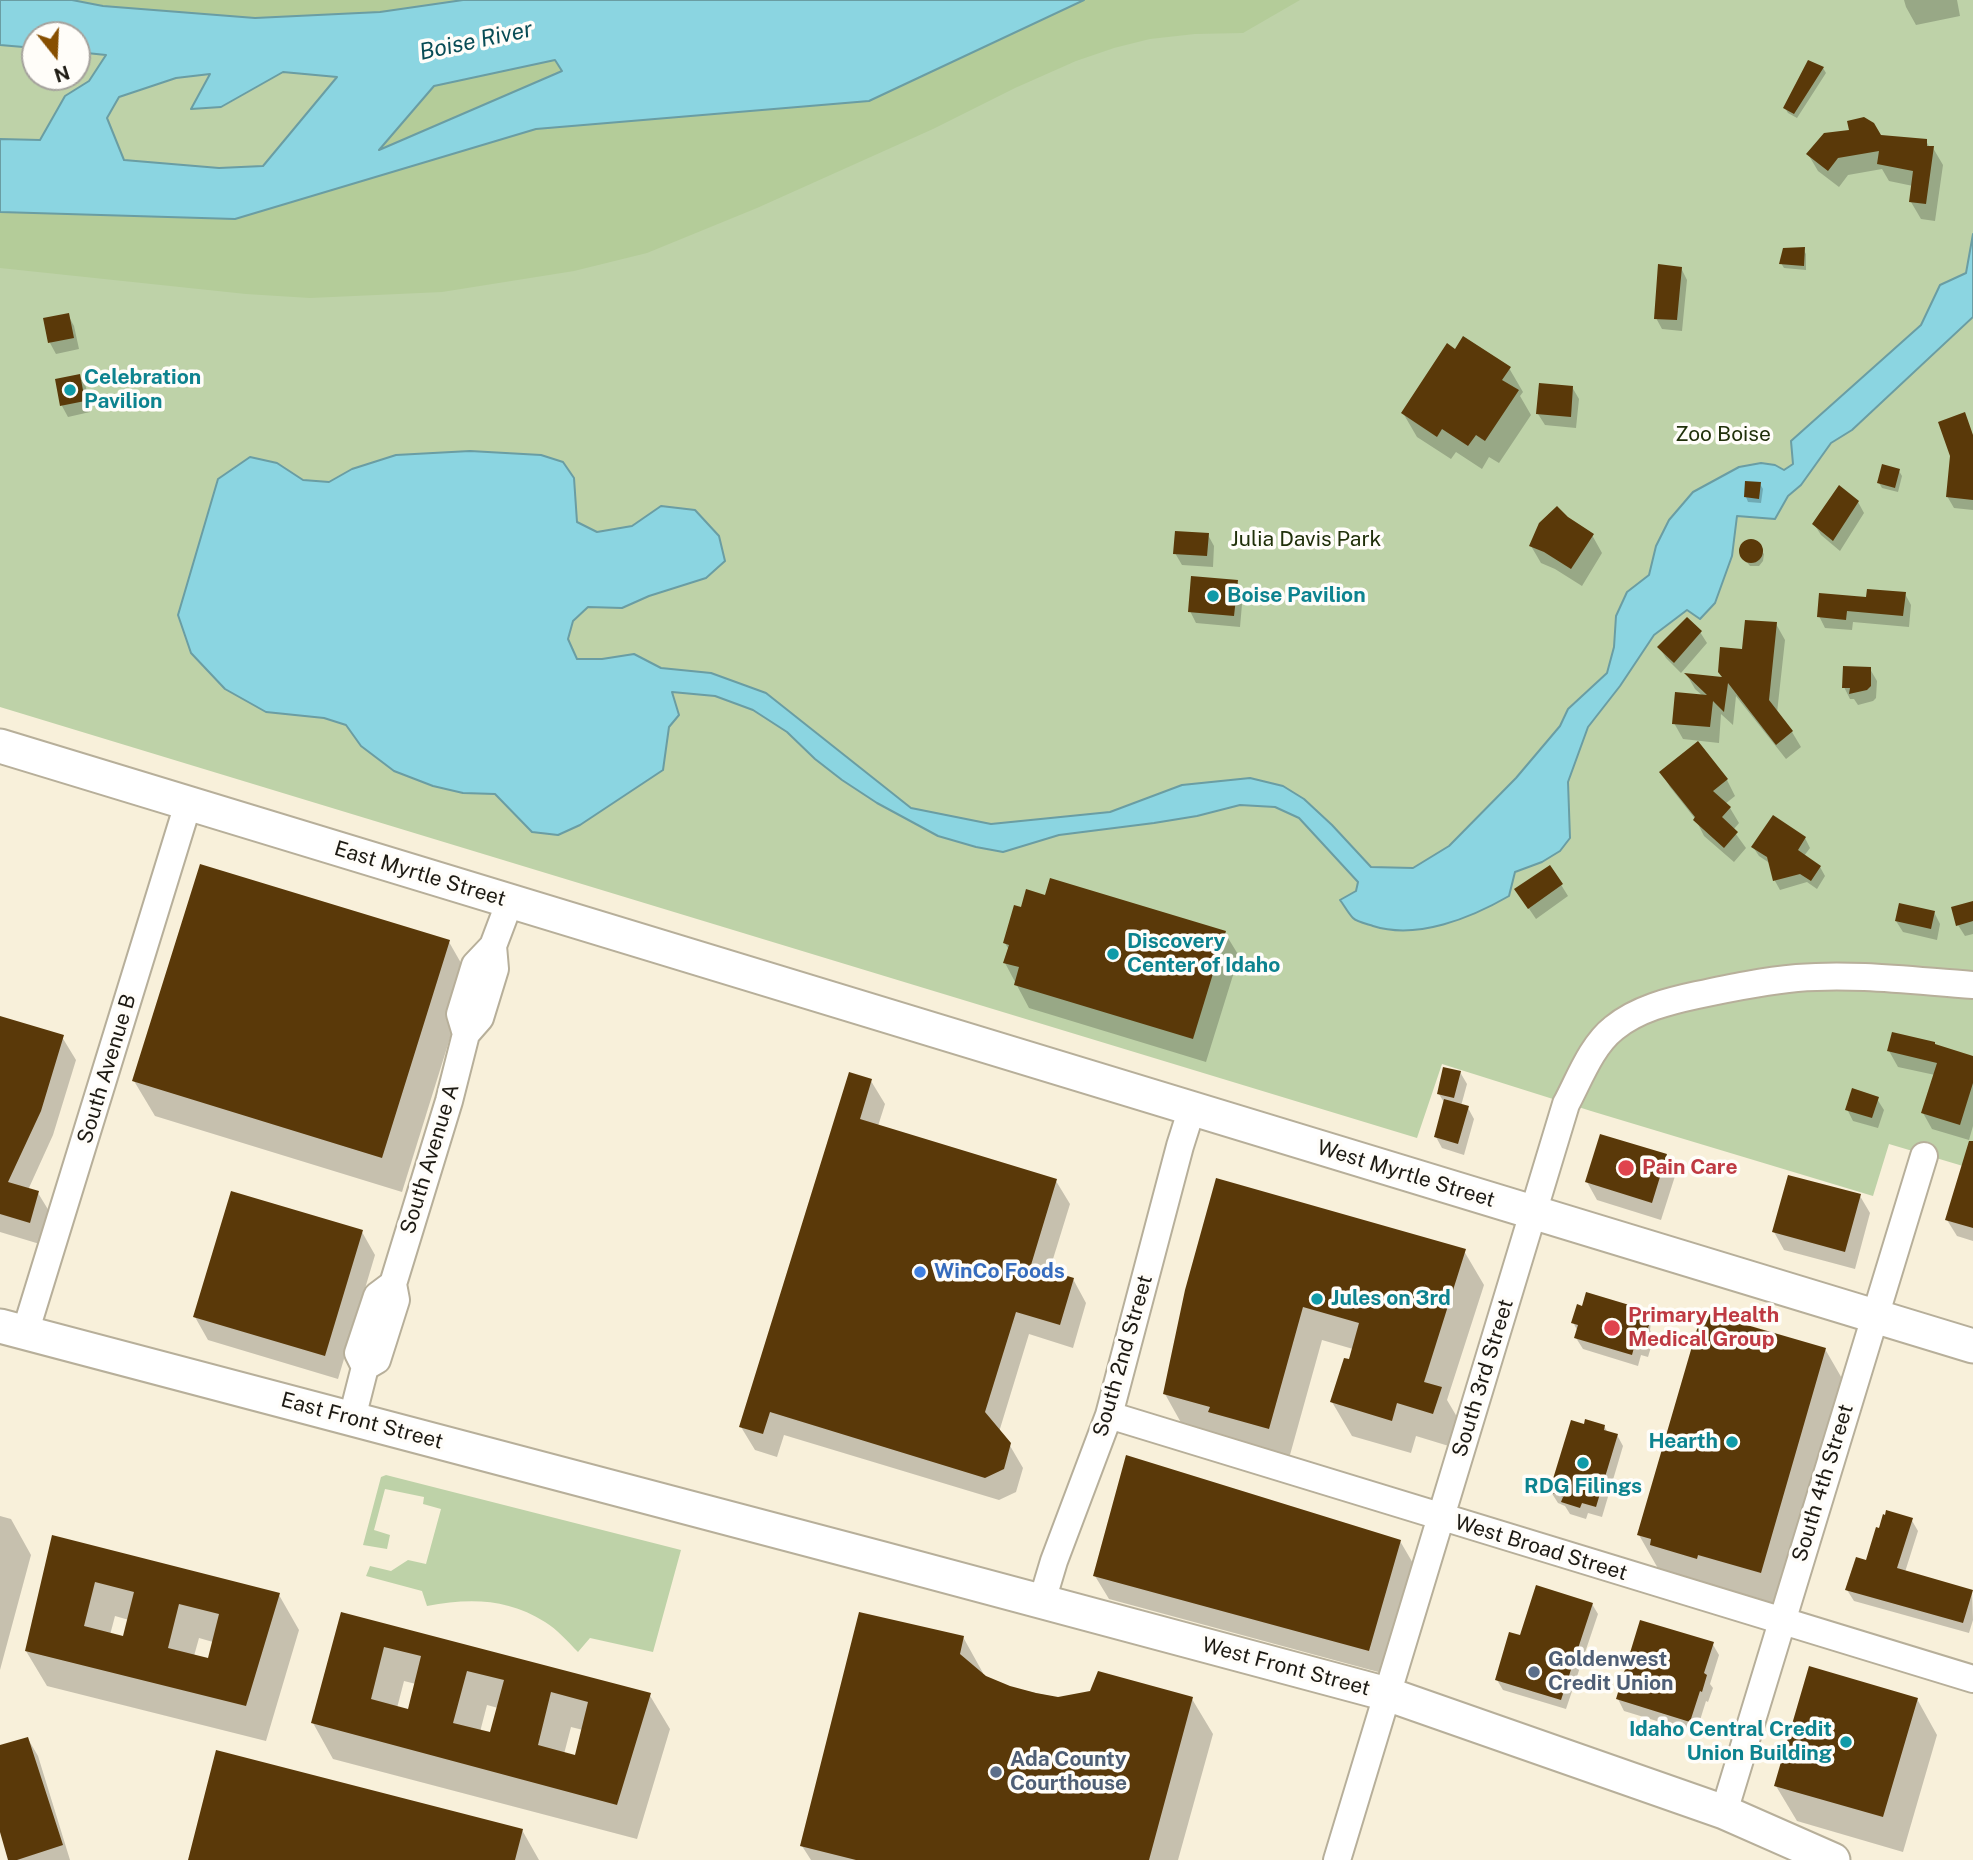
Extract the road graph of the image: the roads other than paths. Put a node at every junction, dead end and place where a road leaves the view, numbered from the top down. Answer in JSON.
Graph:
{"nodes":[{"id":1,"x":0,"y":746,"type":"edge"},
{"id":2,"x":188,"y":804,"type":"junction"},
{"id":3,"x":510,"y":901,"type":"junction"},
{"id":4,"x":1973,"y":985,"type":"edge"},
{"id":5,"x":840,"y":1001,"type":"joint"},
{"id":6,"x":1192,"y":1108,"type":"junction"},
{"id":7,"x":1924,"y":1156,"type":"dead end"},
{"id":8,"x":1533,"y":1212,"type":"junction"},
{"id":9,"x":1874,"y":1316,"type":"junction"},
{"id":10,"x":13,"y":1330,"type":"edge"},
{"id":11,"x":1973,"y":1346,"type":"edge"},
{"id":12,"x":1109,"y":1415,"type":"junction"},
{"id":13,"x":352,"y":1418,"type":"junction"},
{"id":14,"x":724,"y":1517,"type":"joint"},
{"id":15,"x":1441,"y":1517,"type":"junction"},
{"id":16,"x":1042,"y":1601,"type":"junction"},
{"id":17,"x":1782,"y":1621,"type":"junction"},
{"id":18,"x":1973,"y":1679,"type":"edge"},
{"id":19,"x":1387,"y":1694,"type":"junction"},
{"id":20,"x":1724,"y":1812,"type":"junction"},
{"id":21,"x":1337,"y":1860,"type":"edge"},
{"id":22,"x":1833,"y":1860,"type":"edge"}],
"edges":[{"from":1,"to":2,"type":"main road","name":"East Myrtle Street"},
{"from":2,"to":3,"type":"main road","name":"East Myrtle Street"},
{"from":2,"to":10,"type":"street","name":"South Avenue B"},
{"from":3,"to":5,"type":"main road","name":"East Myrtle Street"},
{"from":3,"to":13,"type":"street","name":"South Avenue A"},
{"from":4,"to":8,"type":"street","name":"South 3rd Street"},
{"from":5,"to":6,"type":"main road","name":"West Myrtle Street"},
{"from":6,"to":8,"type":"main road","name":"West Myrtle Street"},
{"from":6,"to":12,"type":"street","name":"South 2nd Street"},
{"from":7,"to":9,"type":"street","name":"South 4th Street"},
{"from":8,"to":9,"type":"main road","name":"West Myrtle Street"},
{"from":8,"to":15,"type":"street","name":"South 3rd Street"},
{"from":9,"to":11,"type":"main road","name":"West Myrtle Street"},
{"from":9,"to":17,"type":"street","name":"South 4th Street"},
{"from":10,"to":13,"type":"main road","name":"East Front Street"},
{"from":12,"to":15,"type":"street","name":"West Broad Street"},
{"from":12,"to":16,"type":"street","name":"South 2nd Street"},
{"from":13,"to":14,"type":"main road","name":"East Front Street"},
{"from":14,"to":16,"type":"main road","name":"West Front Street"},
{"from":15,"to":17,"type":"street","name":"West Broad Street"},
{"from":15,"to":19,"type":"street","name":"South 3rd Street"},
{"from":16,"to":19,"type":"main road","name":"West Front Street"},
{"from":17,"to":18,"type":"street","name":"West Broad Street"},
{"from":17,"to":20,"type":"street","name":"South 4th Street"},
{"from":19,"to":20,"type":"main road","name":"West Front Street"},
{"from":19,"to":21,"type":"street","name":"South 3rd Street"},
{"from":20,"to":22,"type":"main road","name":"West Front Street"}]}
